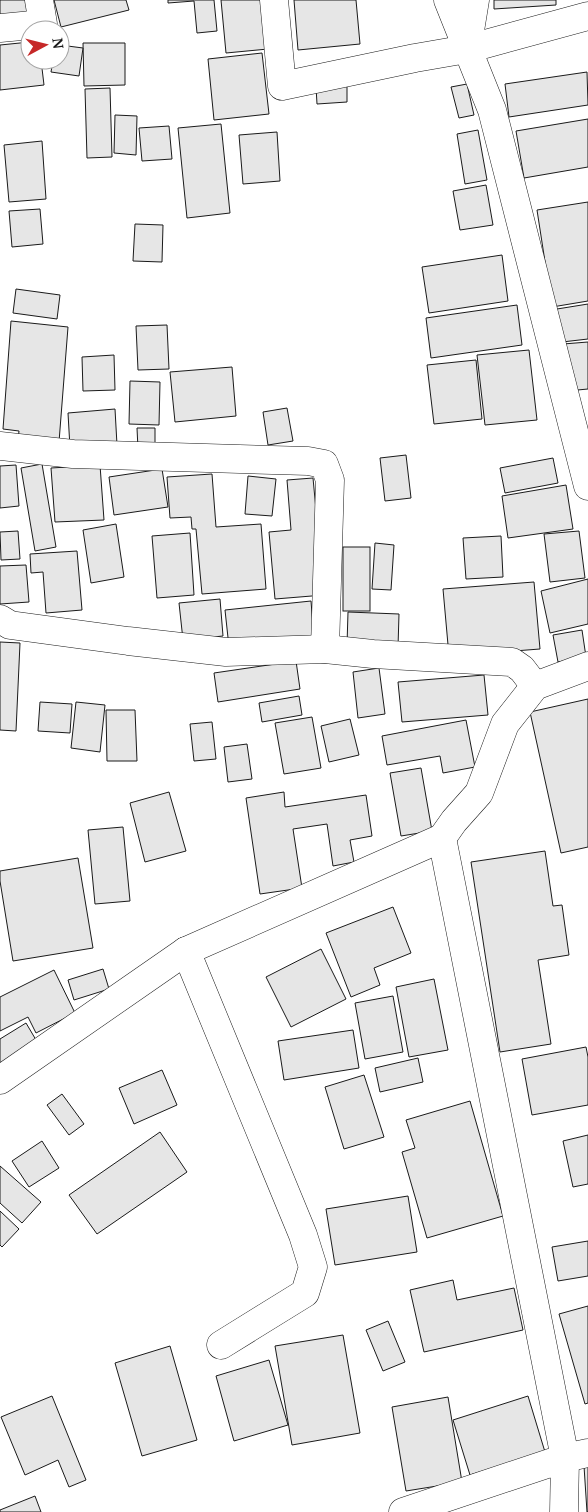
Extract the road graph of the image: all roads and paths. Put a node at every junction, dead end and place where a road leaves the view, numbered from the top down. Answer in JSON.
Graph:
{"nodes":[{"id":1,"x":39,"y":0,"type":"edge"},
{"id":2,"x":274,"y":0,"type":"edge"},
{"id":3,"x":448,"y":0,"type":"edge"},
{"id":4,"x":475,"y":0,"type":"edge"},
{"id":5,"x":588,"y":16,"type":"edge"},
{"id":6,"x":0,"y":28,"type":"edge"},
{"id":7,"x":467,"y":49,"type":"junction"},
{"id":8,"x":0,"y":446,"type":"edge"},
{"id":9,"x":588,"y":486,"type":"edge"},
{"id":10,"x":0,"y":619,"type":"edge"},
{"id":11,"x":325,"y":649,"type":"junction"},
{"id":12,"x":588,"y":666,"type":"edge"},
{"id":13,"x":535,"y":686,"type":"junction"},
{"id":14,"x":442,"y":838,"type":"junction"},
{"id":15,"x":186,"y":951,"type":"junction"},
{"id":16,"x":0,"y":1080,"type":"edge"},
{"id":17,"x":221,"y":1345,"type":"dead end"},
{"id":18,"x":576,"y":1456,"type":"edge"},
{"id":19,"x":403,"y":1512,"type":"edge"},
{"id":20,"x":564,"y":1512,"type":"edge"}],
"edges":[{"from":1,"to":6,"type":"street"},
{"from":2,"to":7,"type":"street"},
{"from":3,"to":7,"type":"street"},
{"from":4,"to":7,"type":"street"},
{"from":5,"to":7,"type":"street"},
{"from":7,"to":9,"type":"street"},
{"from":8,"to":11,"type":"street"},
{"from":10,"to":11,"type":"street"},
{"from":11,"to":13,"type":"street"},
{"from":12,"to":13,"type":"street"},
{"from":13,"to":14,"type":"street"},
{"from":14,"to":15,"type":"street"},
{"from":14,"to":18,"type":"street"},
{"from":15,"to":16,"type":"street"},
{"from":15,"to":17,"type":"street"},
{"from":18,"to":19,"type":"street"},
{"from":18,"to":20,"type":"street"}]}
